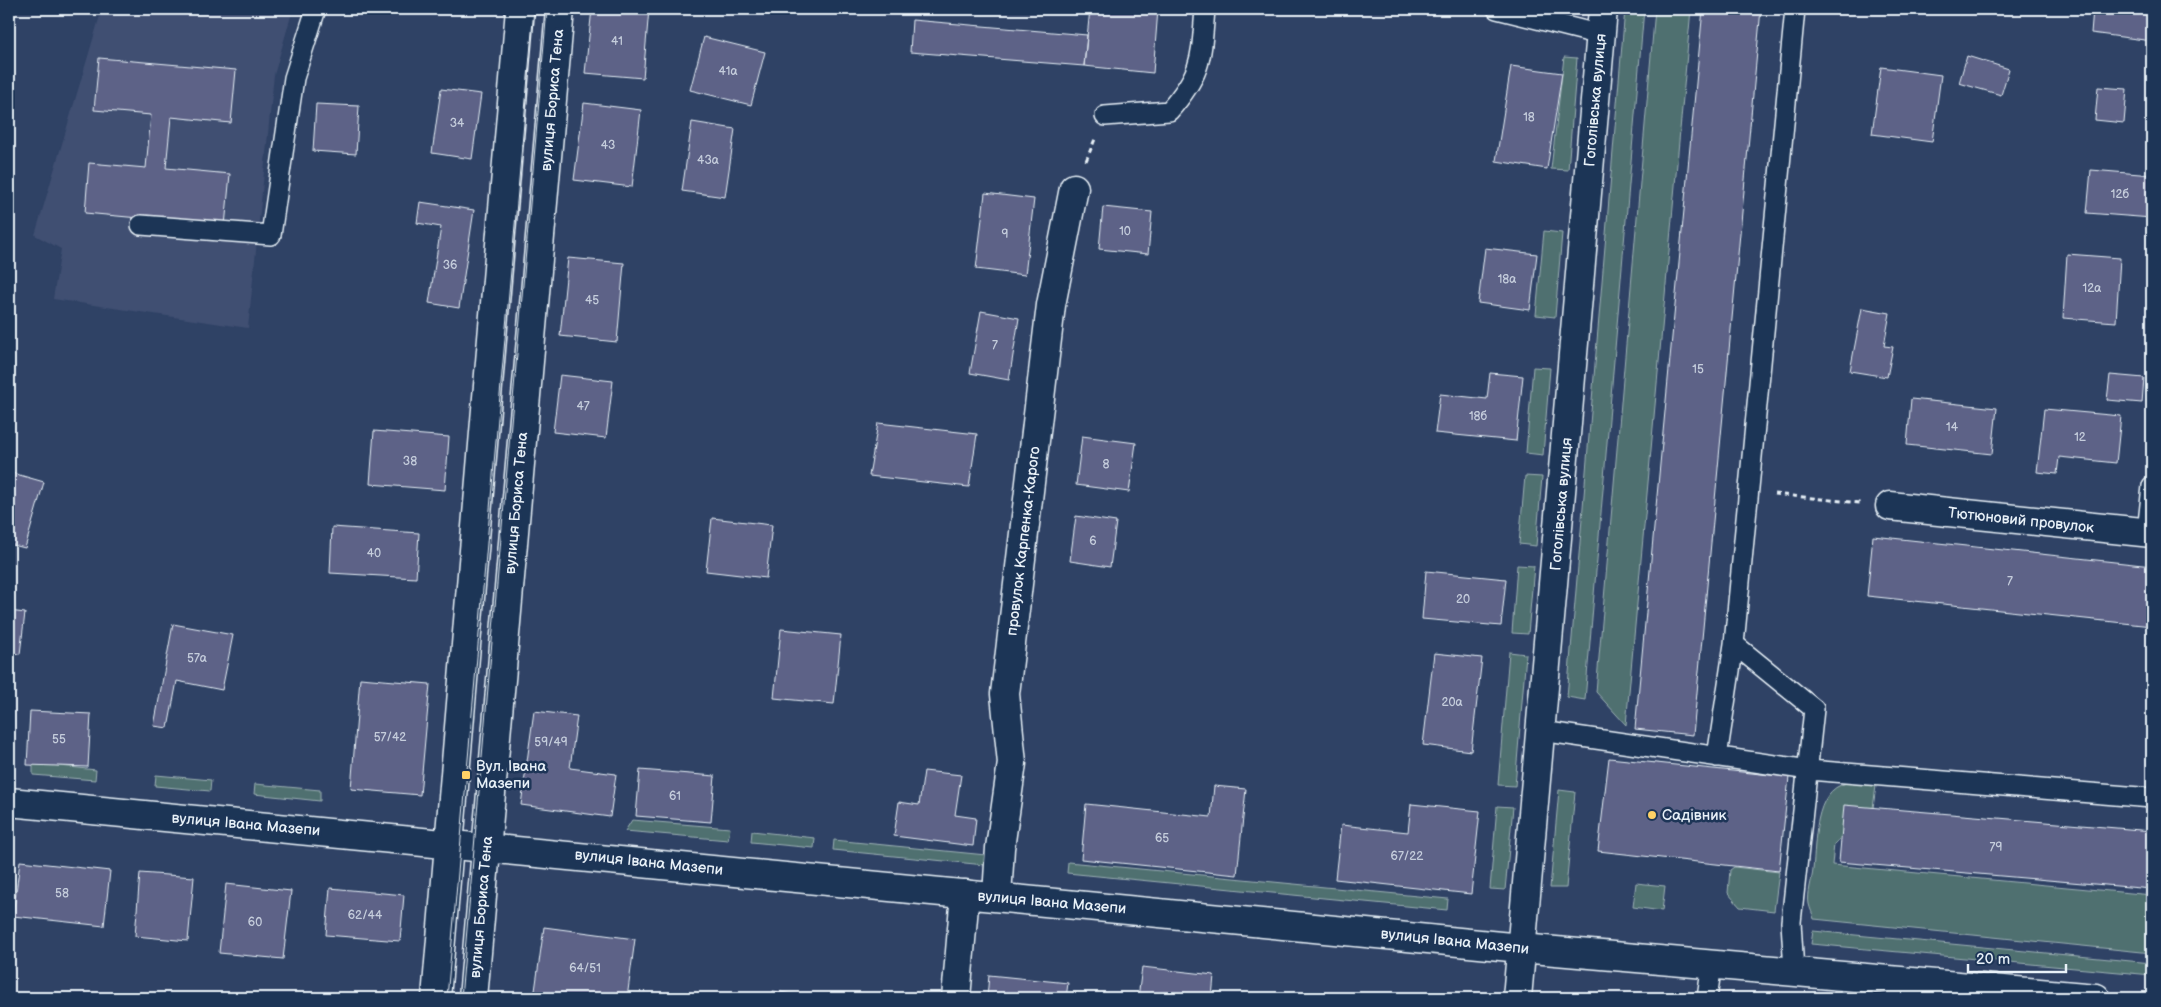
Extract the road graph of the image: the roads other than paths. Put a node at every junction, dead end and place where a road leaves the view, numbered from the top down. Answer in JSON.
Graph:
{"nodes":[{"id":1,"x":316,"y":9,"type":"edge"},
{"id":2,"x":520,"y":9,"type":"edge"},
{"id":3,"x":560,"y":9,"type":"edge"},
{"id":4,"x":1205,"y":9,"type":"edge"},
{"id":5,"x":1497,"y":9,"type":"edge"},
{"id":6,"x":1795,"y":9,"type":"edge"},
{"id":7,"x":1602,"y":22,"type":"edge"},
{"id":8,"x":1105,"y":116,"type":"road end"},
{"id":9,"x":1074,"y":188,"type":"road end"},
{"id":10,"x":141,"y":225,"type":"dead end"},
{"id":11,"x":2152,"y":486,"type":"edge"},
{"id":12,"x":1890,"y":506,"type":"road end"},
{"id":13,"x":2150,"y":533,"type":"edge"},
{"id":14,"x":1734,"y":644,"type":"junction"},
{"id":15,"x":1541,"y":731,"type":"junction"},
{"id":16,"x":1716,"y":757,"type":"junction"},
{"id":17,"x":1809,"y":770,"type":"junction"},
{"id":18,"x":2152,"y":798,"type":"edge"},
{"id":19,"x":9,"y":802,"type":"edge"},
{"id":20,"x":448,"y":843,"type":"junction"},
{"id":21,"x":486,"y":846,"type":"junction"},
{"id":22,"x":965,"y":894,"type":"junction"},
{"id":23,"x":997,"y":896,"type":"junction"},
{"id":24,"x":1521,"y":948,"type":"junction"},
{"id":25,"x":1712,"y":964,"type":"junction"},
{"id":26,"x":1794,"y":970,"type":"junction"},
{"id":27,"x":436,"y":998,"type":"edge"},
{"id":28,"x":473,"y":998,"type":"edge"},
{"id":29,"x":956,"y":998,"type":"edge"},
{"id":30,"x":1516,"y":998,"type":"edge"},
{"id":31,"x":1707,"y":998,"type":"edge"},
{"id":32,"x":2096,"y":998,"type":"edge"}],
"edges":[{"from":1,"to":10,"type":"lane"},
{"from":2,"to":20,"type":"street"},
{"from":3,"to":21,"type":"street","name":"вулиця Бориса Тена"},
{"from":4,"to":8,"type":"lane"},
{"from":5,"to":7,"type":"lane"},
{"from":6,"to":14,"type":"lane"},
{"from":7,"to":15,"type":"street","name":"Гоголівська вулиця"},
{"from":9,"to":23,"type":"street","name":"провулок Карпенка-Карого"},
{"from":11,"to":13,"type":"lane"},
{"from":12,"to":13,"type":"street","name":"Тютюновий провулок"},
{"from":14,"to":16,"type":"lane"},
{"from":14,"to":17,"type":"lane"},
{"from":15,"to":16,"type":"lane"},
{"from":15,"to":24,"type":"street","name":"Гоголівська вулиця"},
{"from":16,"to":17,"type":"lane"},
{"from":17,"to":18,"type":"lane"},
{"from":17,"to":26,"type":"lane"},
{"from":19,"to":20,"type":"street","name":"вулиця Івана Мазепи"},
{"from":20,"to":21,"type":"street","name":"вулиця Івана Мазепи"},
{"from":20,"to":27,"type":"street"},
{"from":21,"to":22,"type":"street","name":"вулиця Івана Мазепи"},
{"from":21,"to":28,"type":"street","name":"вулиця Бориса Тена"},
{"from":22,"to":23,"type":"street","name":"вулиця Івана Мазепи"},
{"from":22,"to":29,"type":"street"},
{"from":23,"to":24,"type":"street","name":"вулиця Івана Мазепи"},
{"from":24,"to":25,"type":"street","name":"вулиця Івана Мазепи"},
{"from":24,"to":30,"type":"street","name":"Гоголівська вулиця"},
{"from":25,"to":26,"type":"street","name":"вулиця Івана Мазепи"},
{"from":25,"to":31,"type":"lane"},
{"from":26,"to":32,"type":"street","name":"вулиця Івана Мазепи"}]}
